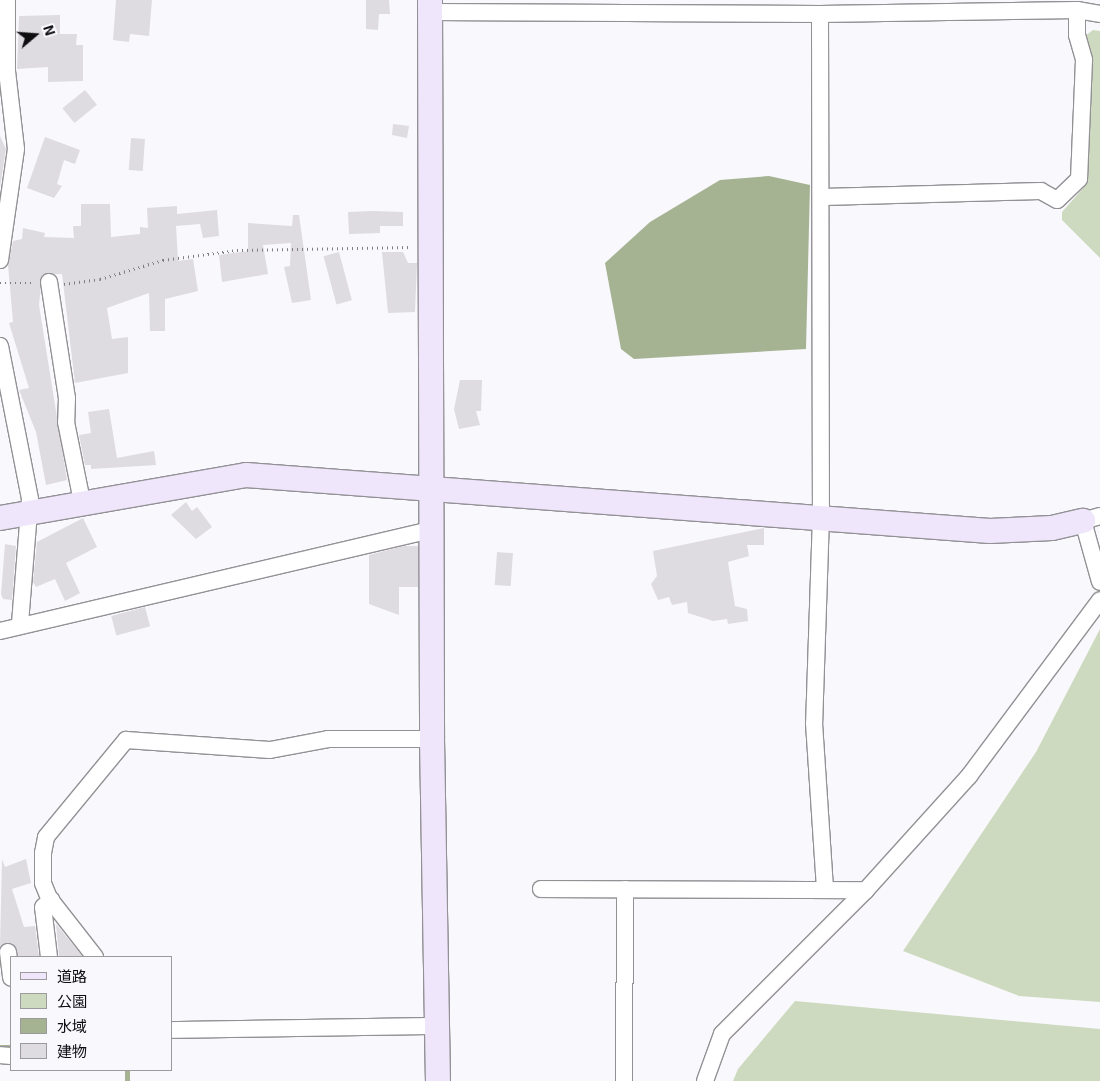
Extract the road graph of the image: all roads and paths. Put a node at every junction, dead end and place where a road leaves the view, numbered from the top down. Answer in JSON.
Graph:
{"nodes":[{"id":1,"x":7,"y":0,"type":"edge"},
{"id":2,"x":519,"y":5,"type":"edge"},
{"id":3,"x":430,"y":6,"type":"edge"},
{"id":4,"x":720,"y":6,"type":"edge"},
{"id":5,"x":927,"y":6,"type":"edge"},
{"id":6,"x":1077,"y":10,"type":"junction"},
{"id":7,"x":820,"y":14,"type":"junction"},
{"id":8,"x":1100,"y":14,"type":"edge"},
{"id":9,"x":6,"y":166,"type":"edge"},
{"id":10,"x":822,"y":197,"type":"junction"},
{"id":11,"x":433,"y":247,"type":"junction"},
{"id":12,"x":0,"y":260,"type":"edge"},
{"id":13,"x":49,"y":282,"type":"junction"},
{"id":14,"x":0,"y":283,"type":"edge"},
{"id":15,"x":0,"y":346,"type":"edge"},
{"id":16,"x":433,"y":486,"type":"junction"},
{"id":17,"x":83,"y":506,"type":"junction"},
{"id":18,"x":29,"y":514,"type":"junction"},
{"id":19,"x":821,"y":516,"type":"junction"},
{"id":20,"x":0,"y":518,"type":"edge"},
{"id":21,"x":1092,"y":518,"type":"edge"},
{"id":22,"x":434,"y":529,"type":"junction"},
{"id":23,"x":1100,"y":582,"type":"edge"},
{"id":24,"x":1100,"y":600,"type":"edge"},
{"id":25,"x":20,"y":624,"type":"junction"},
{"id":26,"x":0,"y":631,"type":"edge"},
{"id":27,"x":432,"y":739,"type":"junction"},
{"id":28,"x":541,"y":889,"type":"dead end"},
{"id":29,"x":625,"y":889,"type":"junction"},
{"id":30,"x":825,"y":890,"type":"junction"},
{"id":31,"x":866,"y":890,"type":"junction"},
{"id":32,"x":51,"y":900,"type":"junction"},
{"id":33,"x":8,"y":952,"type":"dead end"},
{"id":34,"x":48,"y":956,"type":"edge"},
{"id":35,"x":94,"y":956,"type":"edge"},
{"id":36,"x":10,"y":969,"type":"edge"},
{"id":37,"x":438,"y":1026,"type":"junction"},
{"id":38,"x":172,"y":1030,"type":"edge"},
{"id":39,"x":438,"y":1081,"type":"edge"},
{"id":40,"x":624,"y":1081,"type":"edge"},
{"id":41,"x":705,"y":1081,"type":"edge"}],
"edges":[{"from":1,"to":9,"type":"street"},
{"from":2,"to":3,"type":"street"},
{"from":2,"to":4,"type":"street"},
{"from":3,"to":11,"type":"street"},
{"from":4,"to":7,"type":"street"},
{"from":5,"to":6,"type":"street"},
{"from":5,"to":7,"type":"street"},
{"from":6,"to":8,"type":"street"},
{"from":6,"to":10,"type":"street"},
{"from":7,"to":10,"type":"street"},
{"from":9,"to":12,"type":"street"},
{"from":10,"to":19,"type":"street"},
{"from":11,"to":13,"type":"path"},
{"from":11,"to":16,"type":"street"},
{"from":13,"to":14,"type":"path"},
{"from":13,"to":17,"type":"street"},
{"from":15,"to":18,"type":"street"},
{"from":16,"to":17,"type":"street"},
{"from":16,"to":19,"type":"street"},
{"from":16,"to":22,"type":"street"},
{"from":17,"to":18,"type":"street"},
{"from":18,"to":20,"type":"street"},
{"from":18,"to":25,"type":"street"},
{"from":19,"to":21,"type":"street"},
{"from":19,"to":30,"type":"street"},
{"from":21,"to":23,"type":"street"},
{"from":22,"to":25,"type":"street"},
{"from":22,"to":27,"type":"street"},
{"from":24,"to":31,"type":"street"},
{"from":25,"to":26,"type":"street"},
{"from":27,"to":32,"type":"street"},
{"from":27,"to":37,"type":"street"},
{"from":28,"to":29,"type":"street"},
{"from":29,"to":30,"type":"street"},
{"from":29,"to":40,"type":"street"},
{"from":30,"to":31,"type":"street"},
{"from":31,"to":41,"type":"street"},
{"from":32,"to":34,"type":"street"},
{"from":32,"to":35,"type":"street"},
{"from":33,"to":36,"type":"street"},
{"from":37,"to":38,"type":"street"},
{"from":37,"to":39,"type":"street"}]}
